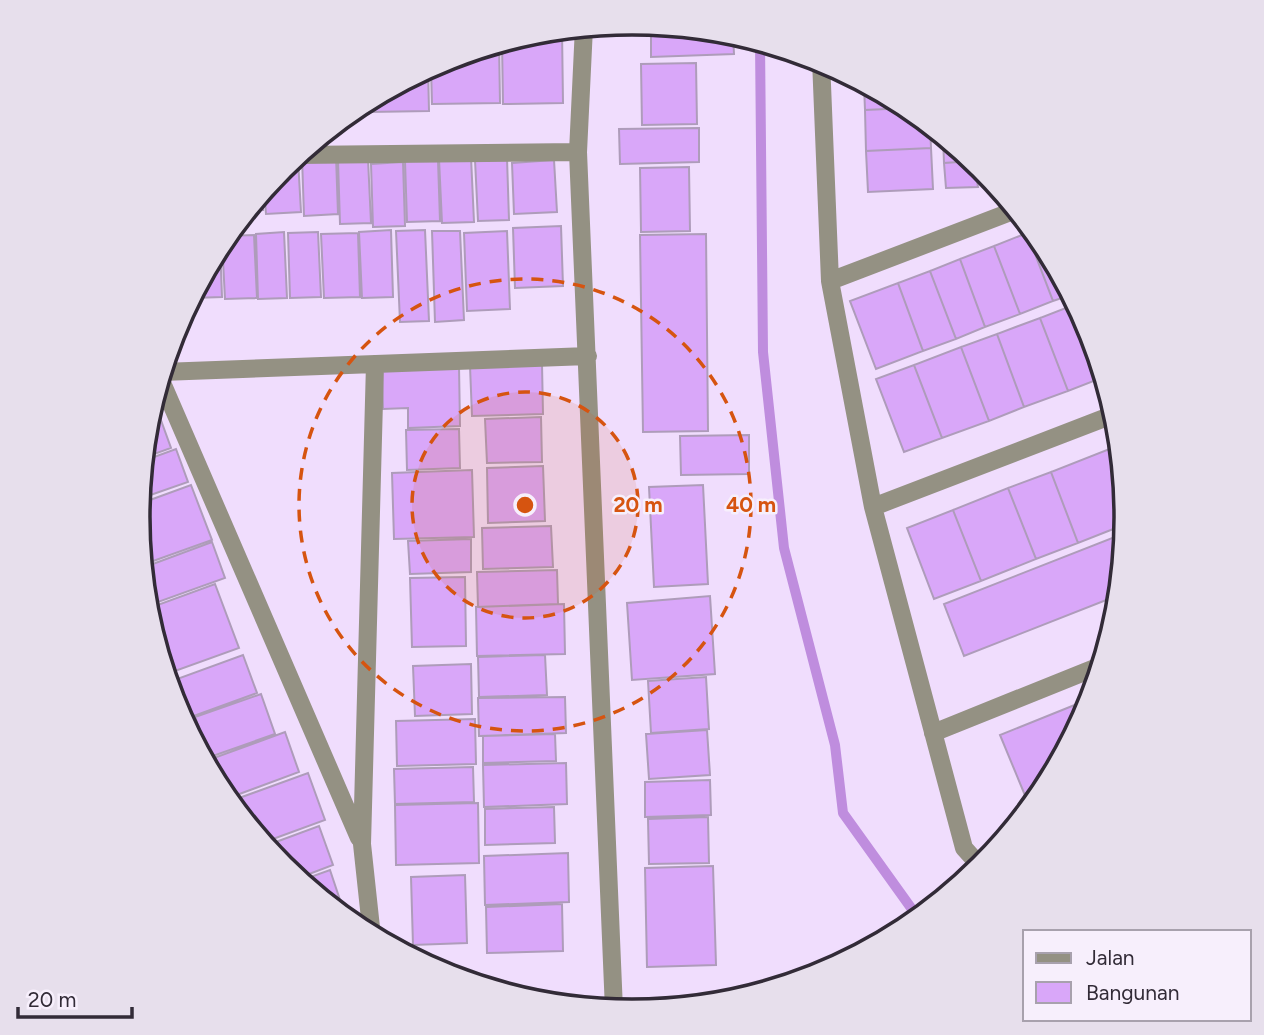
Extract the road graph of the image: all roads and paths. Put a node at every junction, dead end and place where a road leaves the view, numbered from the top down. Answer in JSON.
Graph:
{"nodes":[{"id":1,"x":583,"y":38,"type":"edge"},
{"id":2,"x":822,"y":74,"type":"edge"},
{"id":3,"x":578,"y":152,"type":"junction"},
{"id":4,"x":314,"y":155,"type":"edge"},
{"id":5,"x":1007,"y":214,"type":"edge"},
{"id":6,"x":830,"y":281,"type":"junction"},
{"id":7,"x":588,"y":356,"type":"junction"},
{"id":8,"x":375,"y":364,"type":"junction"},
{"id":9,"x":172,"y":372,"type":"edge"},
{"id":10,"x":166,"y":392,"type":"edge"},
{"id":11,"x":1104,"y":418,"type":"edge"},
{"id":12,"x":873,"y":507,"type":"junction"},
{"id":13,"x":1090,"y":670,"type":"edge"},
{"id":14,"x":933,"y":733,"type":"junction"},
{"id":15,"x":362,"y":844,"type":"junction"},
{"id":16,"x":974,"y":858,"type":"edge"},
{"id":17,"x":370,"y":923,"type":"edge"},
{"id":18,"x":614,"y":999,"type":"edge"}],
"edges":[{"from":1,"to":3,"type":"street"},
{"from":2,"to":6,"type":"street"},
{"from":3,"to":4,"type":"street"},
{"from":3,"to":7,"type":"street"},
{"from":5,"to":6,"type":"street"},
{"from":6,"to":12,"type":"street"},
{"from":7,"to":8,"type":"street"},
{"from":7,"to":18,"type":"street"},
{"from":8,"to":9,"type":"street"},
{"from":8,"to":15,"type":"street"},
{"from":10,"to":15,"type":"street"},
{"from":11,"to":12,"type":"street"},
{"from":12,"to":14,"type":"street"},
{"from":13,"to":14,"type":"street"},
{"from":14,"to":16,"type":"street"},
{"from":15,"to":17,"type":"street"}]}
